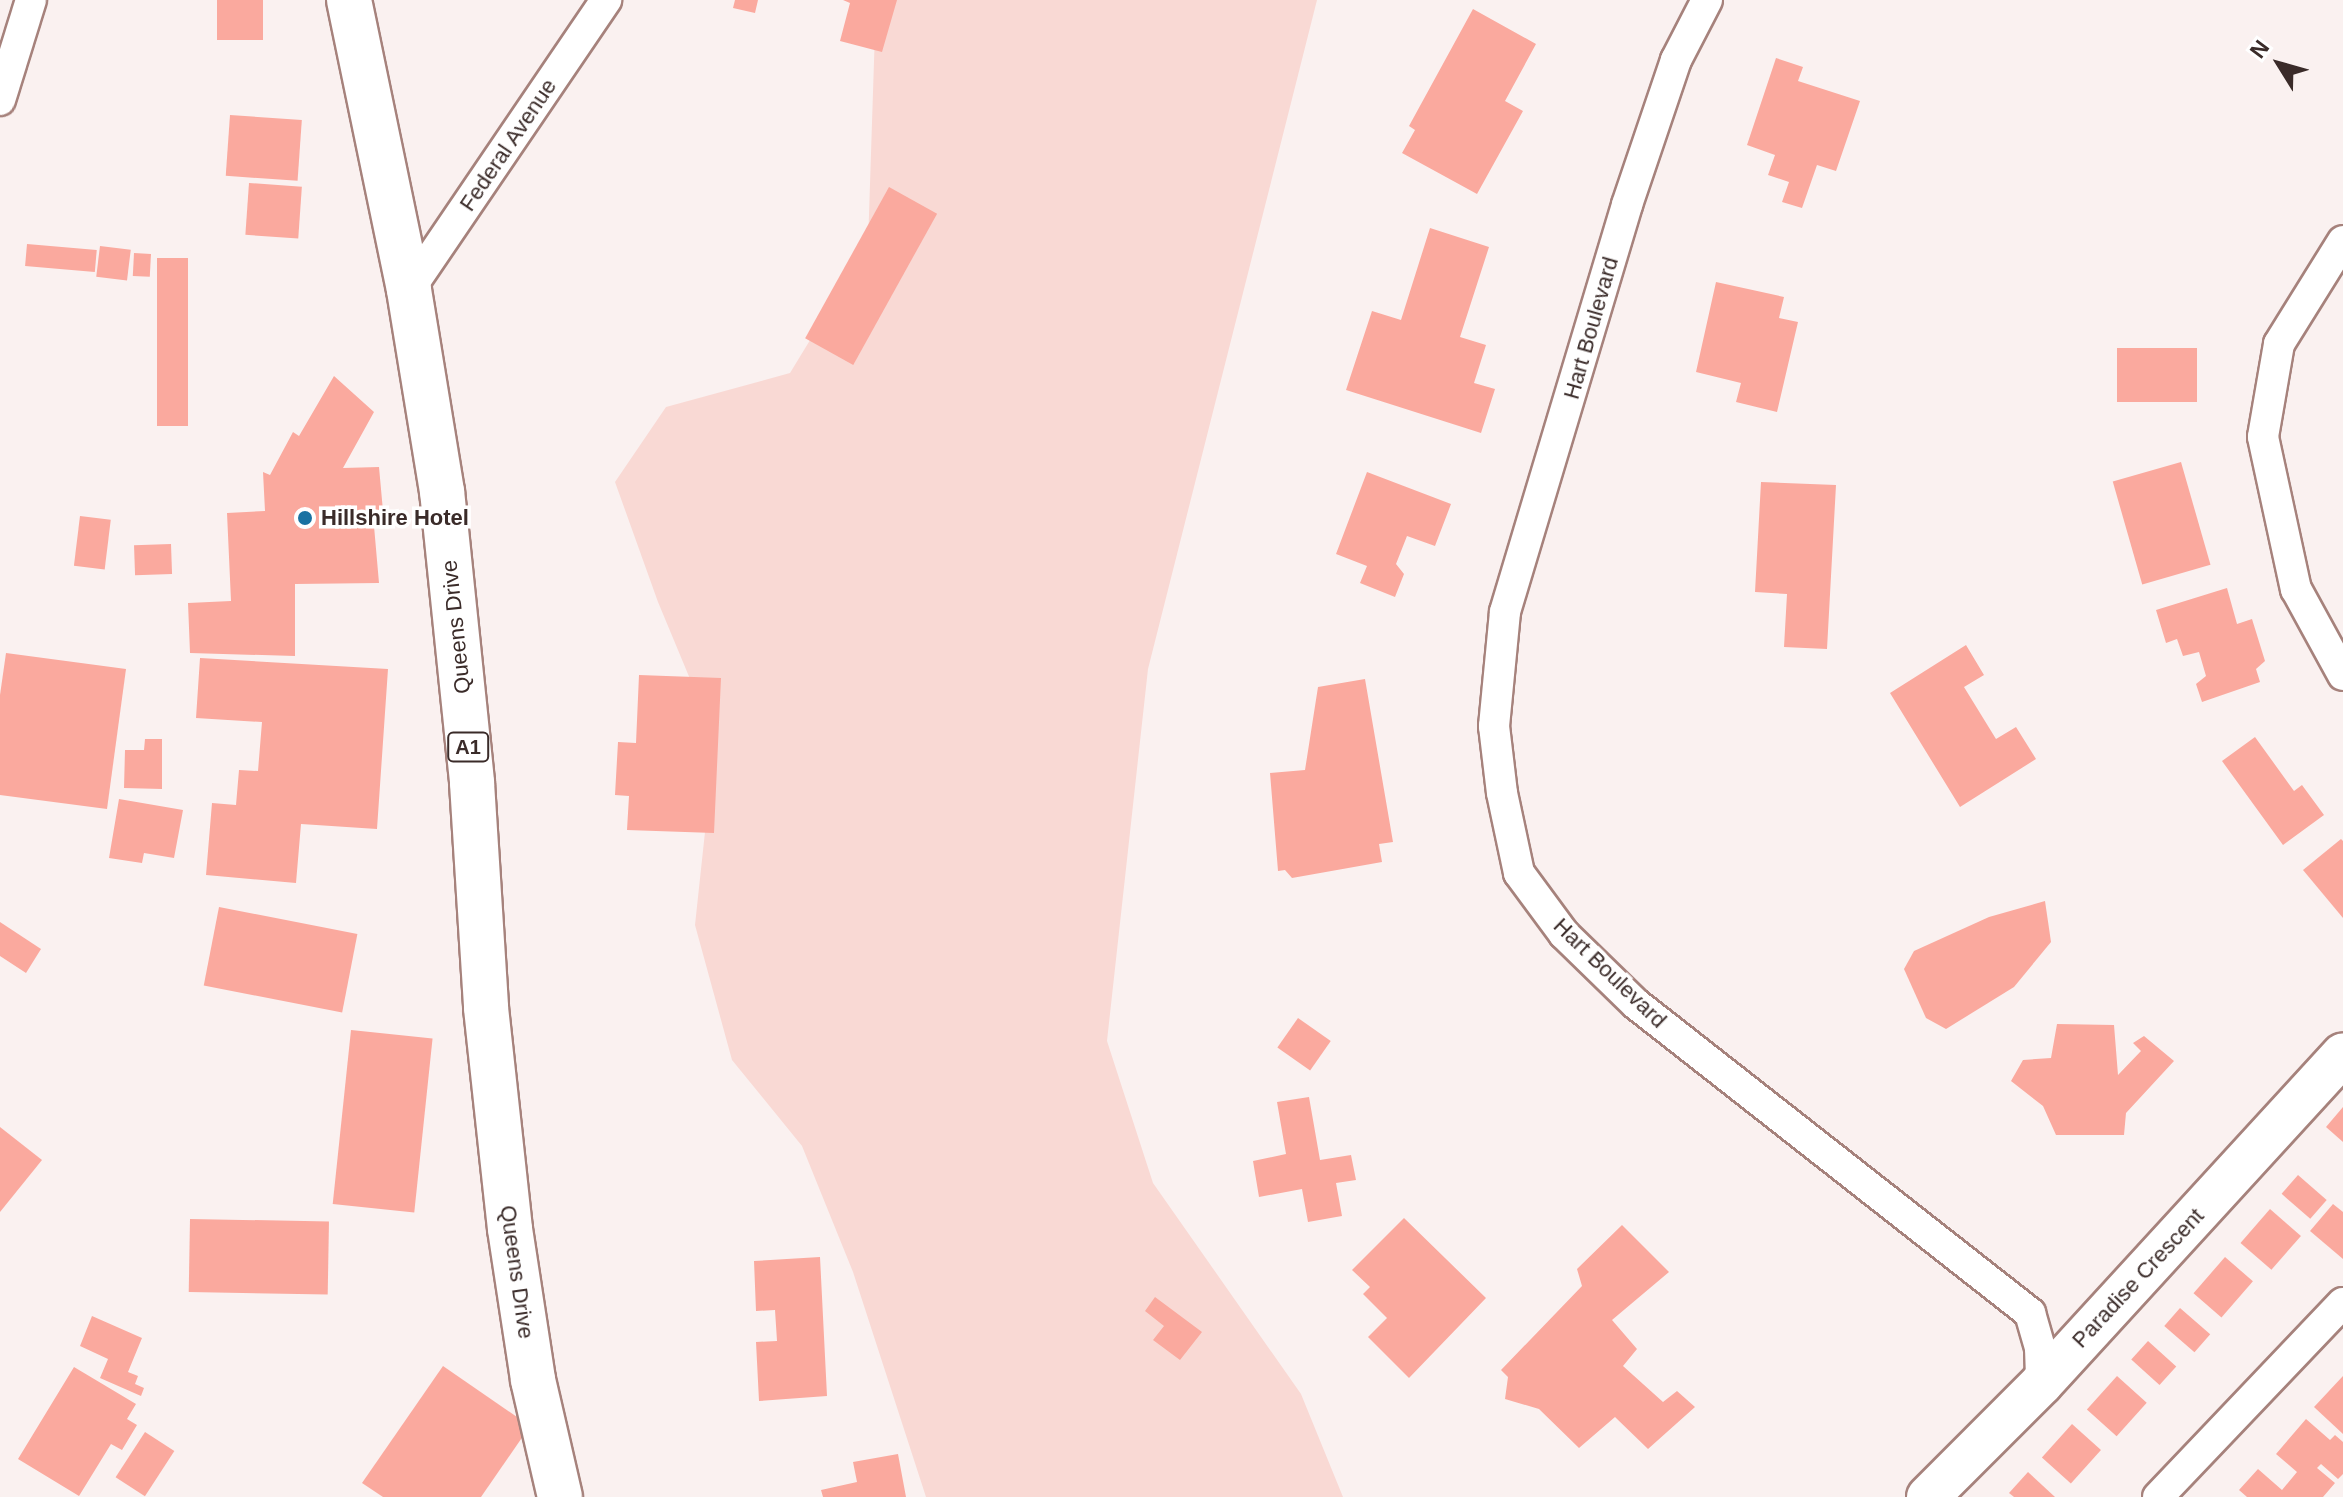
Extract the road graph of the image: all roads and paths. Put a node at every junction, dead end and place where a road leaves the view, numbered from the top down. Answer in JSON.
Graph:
{"nodes":[{"id":1,"x":31,"y":0,"type":"edge"},
{"id":2,"x":349,"y":0,"type":"edge"},
{"id":3,"x":606,"y":0,"type":"edge"},
{"id":4,"x":1707,"y":0,"type":"edge"},
{"id":5,"x":0,"y":100,"type":"edge"},
{"id":6,"x":2343,"y":241,"type":"edge"},
{"id":7,"x":409,"y":290,"type":"junction"},
{"id":8,"x":2343,"y":675,"type":"edge"},
{"id":9,"x":2343,"y":1055,"type":"edge"},
{"id":10,"x":2343,"y":1303,"type":"edge"},
{"id":11,"x":2041,"y":1384,"type":"junction"},
{"id":12,"x":1941,"y":1493,"type":"edge"},
{"id":13,"x":560,"y":1497,"type":"edge"},
{"id":14,"x":2158,"y":1497,"type":"edge"}],
"edges":[{"from":1,"to":5,"type":"street"},
{"from":2,"to":7,"type":"main road","name":"Queens Drive","number":"A1"},
{"from":3,"to":7,"type":"street","name":"Federal Avenue"},
{"from":4,"to":11,"type":"street","name":"Hart Boulevard"},
{"from":6,"to":8,"type":"street"},
{"from":7,"to":13,"type":"main road","name":"Queens Drive","number":"A1"},
{"from":9,"to":11,"type":"street","name":"Paradise Crescent"},
{"from":10,"to":14,"type":"street"},
{"from":11,"to":12,"type":"street","name":"Paradise Crescent"}]}
